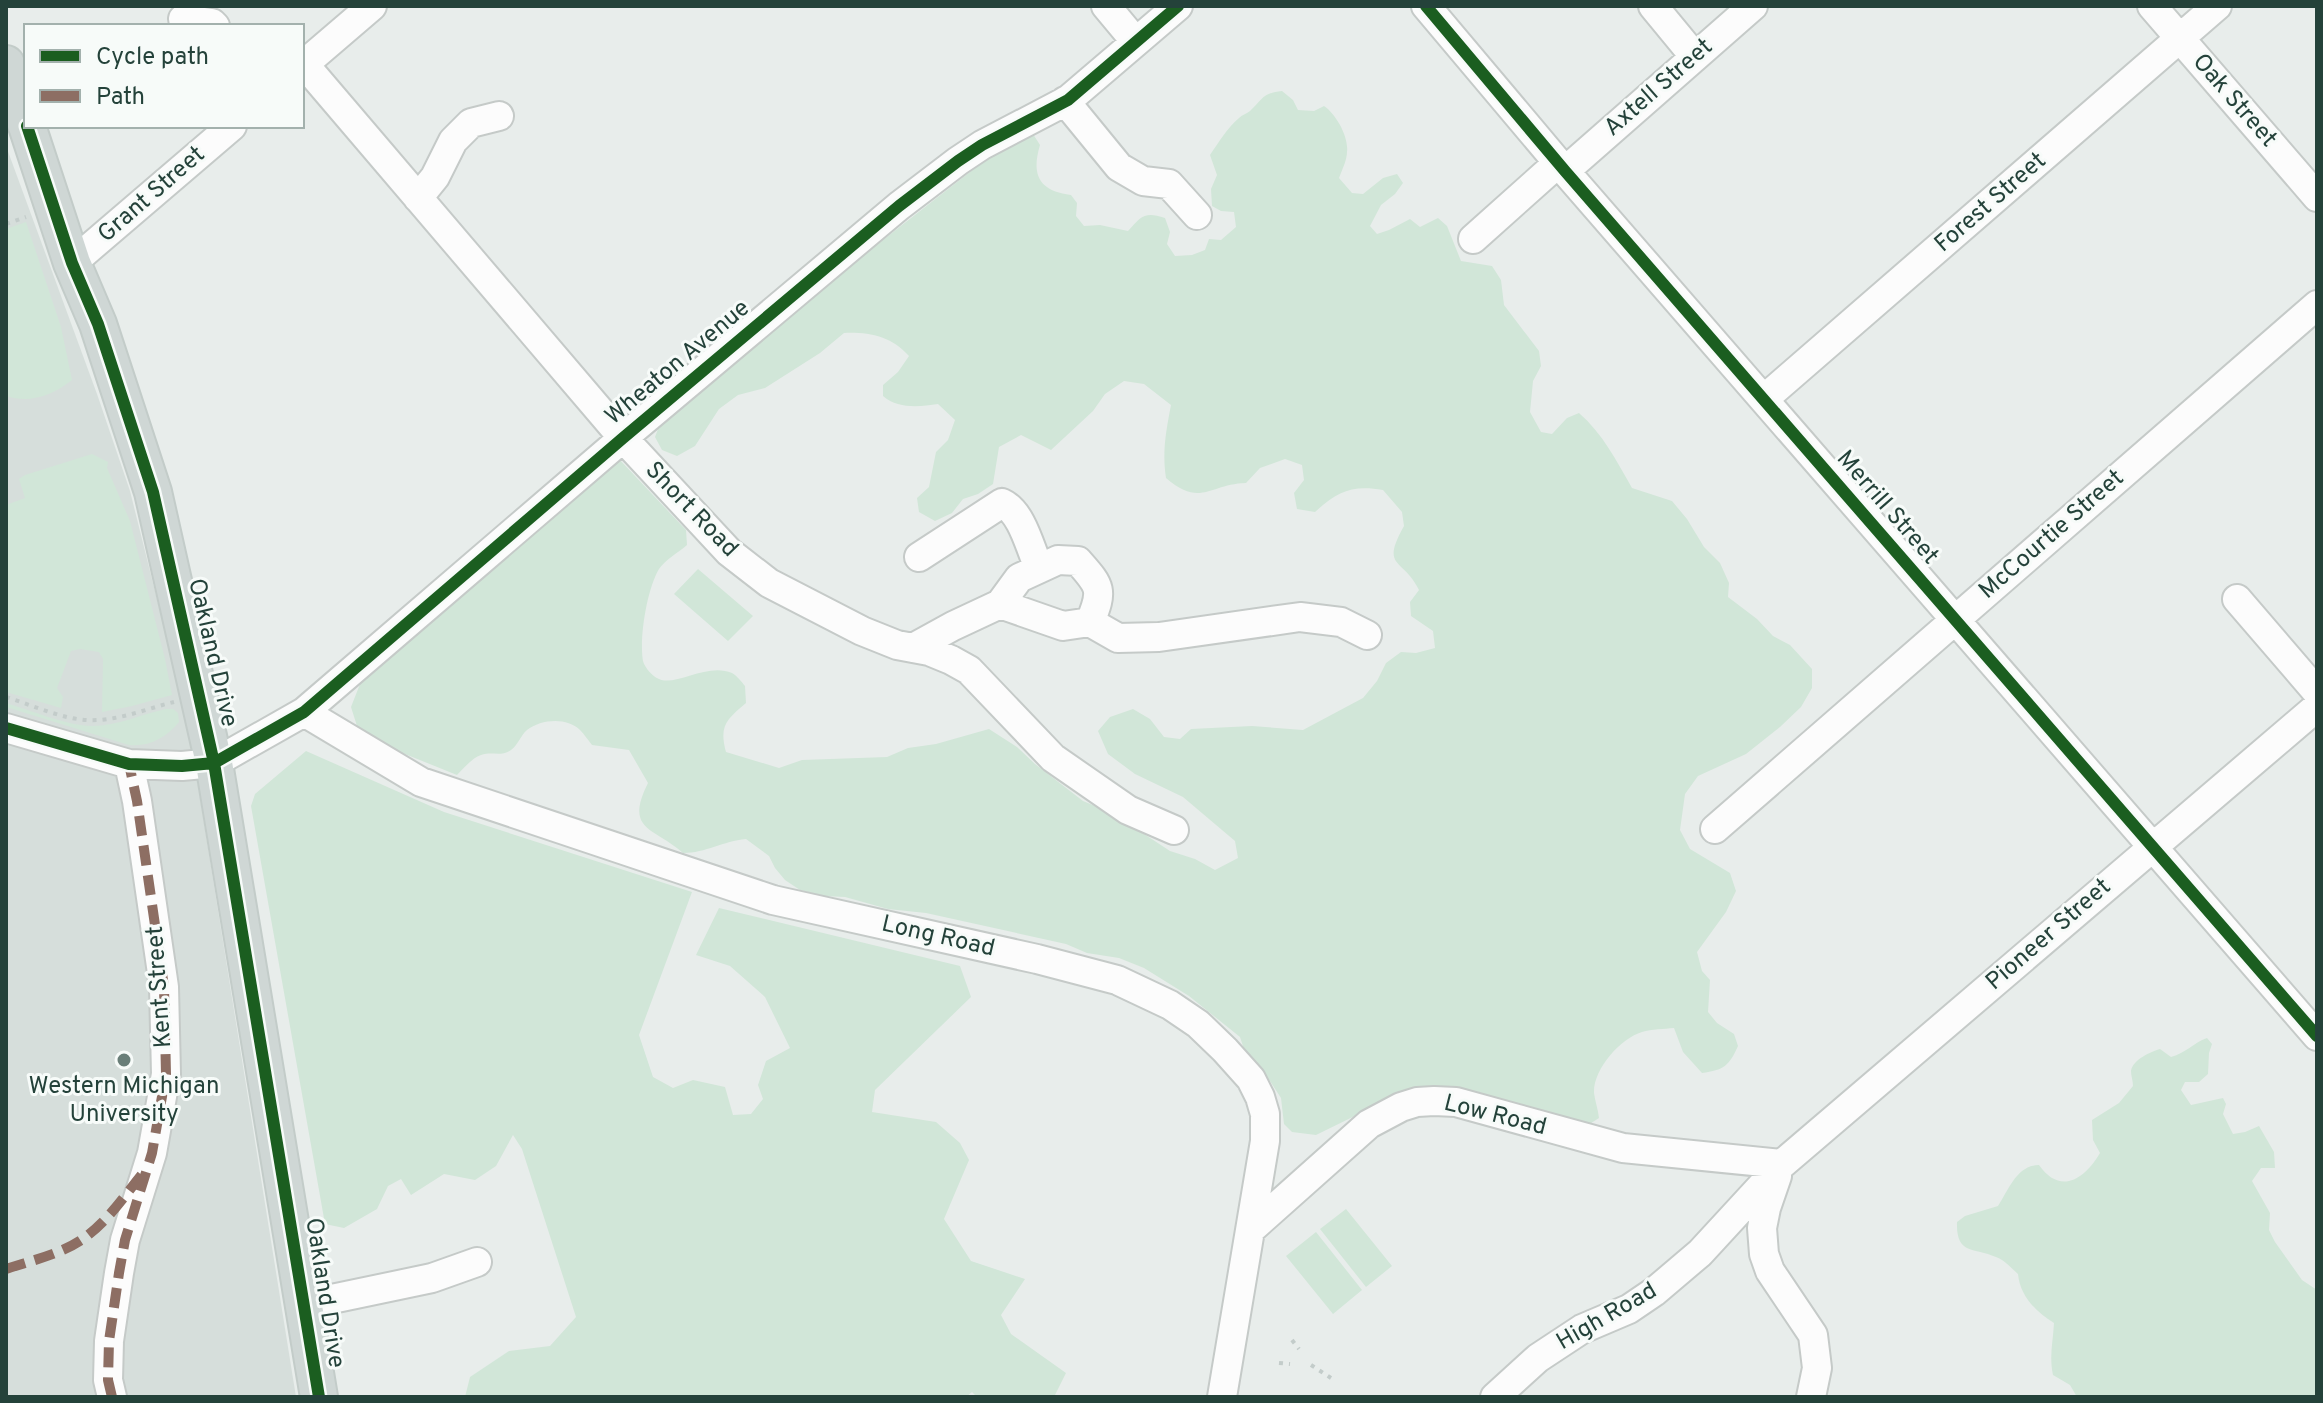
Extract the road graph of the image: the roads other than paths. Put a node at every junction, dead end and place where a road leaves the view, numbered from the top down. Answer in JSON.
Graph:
{"nodes":[{"id":1,"x":372,"y":6,"type":"edge"},
{"id":2,"x":1106,"y":6,"type":"edge"},
{"id":3,"x":1178,"y":6,"type":"edge"},
{"id":4,"x":1426,"y":6,"type":"edge"},
{"id":5,"x":1653,"y":6,"type":"edge"},
{"id":6,"x":1753,"y":6,"type":"edge"},
{"id":7,"x":2152,"y":6,"type":"edge"},
{"id":8,"x":2217,"y":6,"type":"edge"},
{"id":9,"x":183,"y":19,"type":"dead end"},
{"id":10,"x":213,"y":24,"type":"edge"},
{"id":11,"x":2181,"y":39,"type":"junction"},
{"id":12,"x":1136,"y":42,"type":"junction"},
{"id":13,"x":1695,"y":57,"type":"junction"},
{"id":14,"x":6,"y":64,"type":"edge"},
{"id":15,"x":304,"y":64,"type":"edge"},
{"id":16,"x":304,"y":66,"type":"edge"},
{"id":17,"x":1065,"y":101,"type":"junction"},
{"id":18,"x":499,"y":116,"type":"dead end"},
{"id":19,"x":24,"y":119,"type":"edge"},
{"id":20,"x":27,"y":128,"type":"edge"},
{"id":21,"x":230,"y":128,"type":"edge"},
{"id":22,"x":1562,"y":167,"type":"junction"},
{"id":23,"x":2317,"y":197,"type":"edge"},
{"id":24,"x":418,"y":198,"type":"junction"},
{"id":25,"x":1197,"y":215,"type":"dead end"},
{"id":26,"x":1473,"y":239,"type":"dead end"},
{"id":27,"x":72,"y":263,"type":"junction"},
{"id":28,"x":2317,"y":305,"type":"edge"},
{"id":29,"x":1764,"y":399,"type":"junction"},
{"id":30,"x":623,"y":438,"type":"junction"},
{"id":31,"x":919,"y":557,"type":"dead end"},
{"id":32,"x":1039,"y":568,"type":"junction"},
{"id":33,"x":2237,"y":599,"type":"dead end"},
{"id":34,"x":1000,"y":604,"type":"junction"},
{"id":35,"x":1954,"y":620,"type":"junction"},
{"id":36,"x":1090,"y":622,"type":"junction"},
{"id":37,"x":1367,"y":635,"type":"dead end"},
{"id":38,"x":913,"y":648,"type":"junction"},
{"id":39,"x":2317,"y":692,"type":"edge"},
{"id":40,"x":2317,"y":707,"type":"edge"},
{"id":41,"x":304,"y":712,"type":"junction"},
{"id":42,"x":6,"y":728,"type":"edge"},
{"id":43,"x":214,"y":763,"type":"junction"},
{"id":44,"x":129,"y":764,"type":"junction"},
{"id":45,"x":1715,"y":829,"type":"dead end"},
{"id":46,"x":1174,"y":830,"type":"dead end"},
{"id":47,"x":2152,"y":847,"type":"junction"},
{"id":48,"x":2317,"y":1036,"type":"edge"},
{"id":49,"x":1782,"y":1164,"type":"junction"},
{"id":50,"x":1250,"y":1230,"type":"junction"},
{"id":51,"x":477,"y":1262,"type":"dead end"},
{"id":52,"x":303,"y":1305,"type":"junction"},
{"id":53,"x":112,"y":1397,"type":"edge"},
{"id":54,"x":319,"y":1397,"type":"edge"},
{"id":55,"x":1222,"y":1397,"type":"edge"},
{"id":56,"x":1495,"y":1397,"type":"edge"},
{"id":57,"x":1811,"y":1397,"type":"edge"}],
"edges":[{"from":1,"to":15,"type":"street"},
{"from":2,"to":12,"type":"street"},
{"from":3,"to":12,"type":"street","name":"Wheaton Avenue"},
{"from":4,"to":22,"type":"street","name":"Merrill Street"},
{"from":5,"to":13,"type":"street"},
{"from":6,"to":13,"type":"street","name":"Axtell Street"},
{"from":7,"to":11,"type":"street","name":"Oak Street"},
{"from":8,"to":11,"type":"street","name":"Forest Street"},
{"from":9,"to":10,"type":"street"},
{"from":11,"to":23,"type":"street","name":"Oak Street"},
{"from":11,"to":29,"type":"street","name":"Forest Street"},
{"from":12,"to":17,"type":"street","name":"Wheaton Avenue"},
{"from":13,"to":22,"type":"street","name":"Axtell Street"},
{"from":14,"to":19,"type":"main road","name":"Oakland Drive"},
{"from":16,"to":24,"type":"street","name":"Short Road"},
{"from":17,"to":25,"type":"street"},
{"from":17,"to":30,"type":"street","name":"Wheaton Avenue"},
{"from":18,"to":24,"type":"street"},
{"from":20,"to":27,"type":"main road","name":"Oakland Drive"},
{"from":21,"to":27,"type":"street","name":"Grant Street"},
{"from":22,"to":26,"type":"street","name":"Axtell Street"},
{"from":22,"to":29,"type":"street","name":"Merrill Street"},
{"from":24,"to":30,"type":"street","name":"Short Road"},
{"from":27,"to":43,"type":"main road","name":"Oakland Drive"},
{"from":28,"to":35,"type":"street","name":"McCourtie Street"},
{"from":29,"to":35,"type":"street","name":"Merrill Street"},
{"from":30,"to":38,"type":"street","name":"Short Road"},
{"from":30,"to":41,"type":"street","name":"Wheaton Avenue"},
{"from":31,"to":32,"type":"street"},
{"from":32,"to":34,"type":"street"},
{"from":32,"to":36,"type":"street"},
{"from":33,"to":39,"type":"street"},
{"from":34,"to":36,"type":"street"},
{"from":34,"to":38,"type":"street"},
{"from":35,"to":45,"type":"street","name":"McCourtie Street"},
{"from":35,"to":47,"type":"street","name":"Merrill Street"},
{"from":36,"to":37,"type":"street"},
{"from":38,"to":46,"type":"street","name":"Short Road"},
{"from":40,"to":47,"type":"street","name":"Pioneer Street"},
{"from":41,"to":43,"type":"street","name":"Wheaton Avenue"},
{"from":41,"to":50,"type":"street","name":"Long Road"},
{"from":42,"to":44,"type":"street"},
{"from":43,"to":44,"type":"street"},
{"from":43,"to":52,"type":"main road","name":"Oakland Drive"},
{"from":44,"to":53,"type":"street","name":"Kent Street"},
{"from":47,"to":48,"type":"street","name":"Merrill Street"},
{"from":47,"to":49,"type":"street","name":"Pioneer Street"},
{"from":49,"to":50,"type":"street","name":"Low Road"},
{"from":49,"to":56,"type":"street","name":"High Road"},
{"from":49,"to":57,"type":"street"},
{"from":50,"to":55,"type":"street","name":"Long Road"},
{"from":51,"to":52,"type":"street"},
{"from":52,"to":54,"type":"main road","name":"Oakland Drive"}]}
